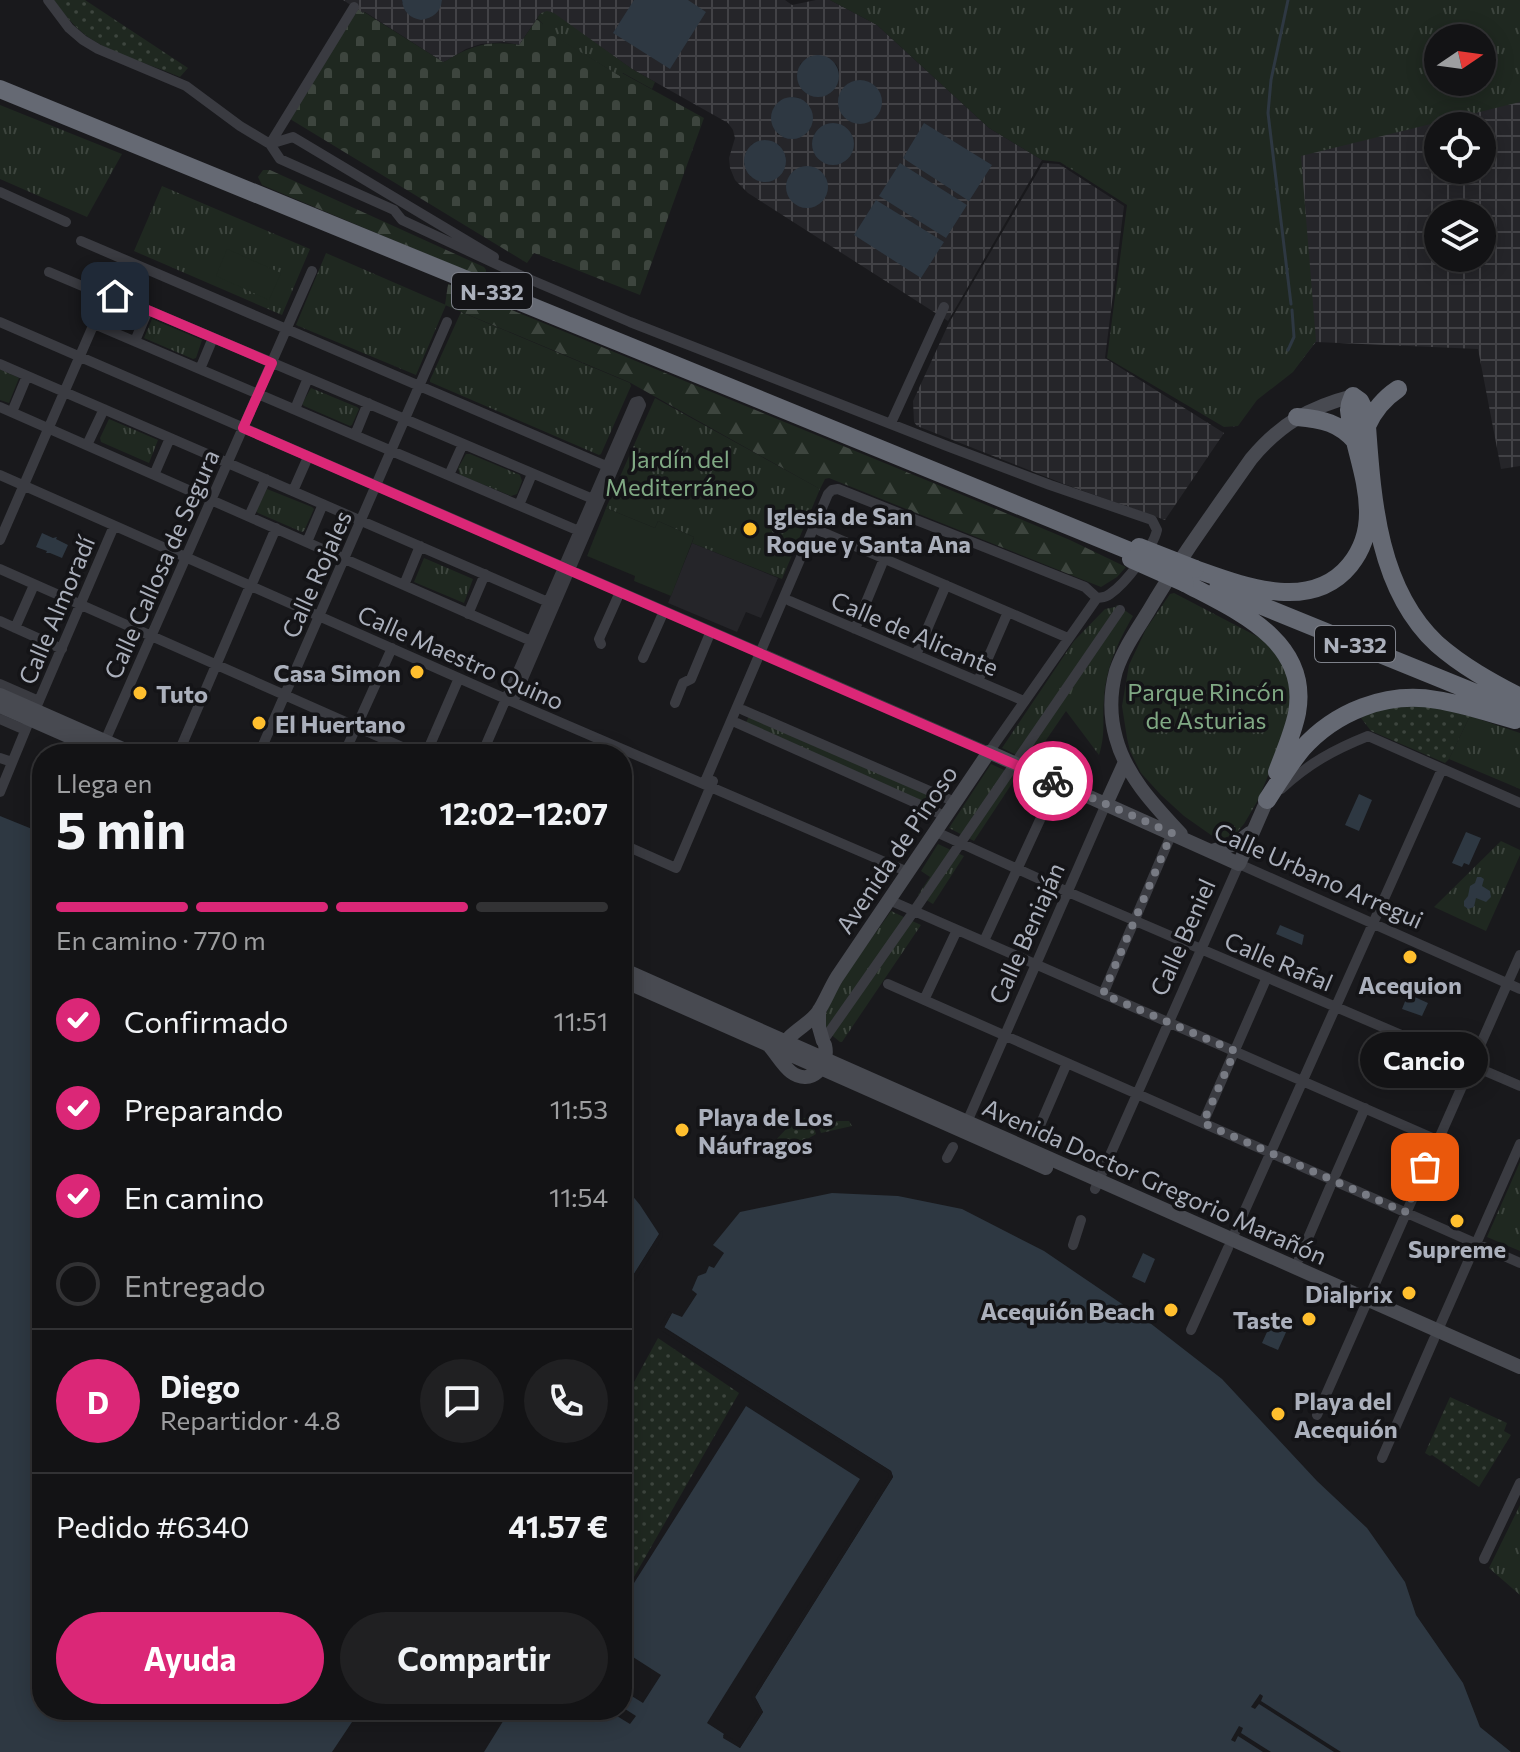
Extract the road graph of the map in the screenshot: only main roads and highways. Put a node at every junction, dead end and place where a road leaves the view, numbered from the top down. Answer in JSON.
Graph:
{"nodes":[{"id":1,"x":0,"y":89,"type":"edge"},
{"id":2,"x":1398,"y":389,"type":"dead end"},
{"id":3,"x":1353,"y":396,"type":"road end"},
{"id":4,"x":1297,"y":417,"type":"road end"},
{"id":5,"x":1362,"y":434,"type":"junction"},
{"id":6,"x":984,"y":492,"type":"junction"},
{"id":7,"x":1135,"y":553,"type":"junction"},
{"id":8,"x":1190,"y":576,"type":"junction"},
{"id":9,"x":1520,"y":697,"type":"edge"},
{"id":10,"x":1520,"y":711,"type":"edge"},
{"id":11,"x":1520,"y":722,"type":"edge"}],
"edges":[{"from":1,"to":6,"type":"highway","number":"N-332"},
{"from":2,"to":5,"type":"highway"},
{"from":3,"to":5,"type":"highway"},
{"from":4,"to":5,"type":"highway"},
{"from":5,"to":8,"type":"highway"},
{"from":5,"to":9,"type":"highway"},
{"from":6,"to":7,"type":"highway","number":"N-332"},
{"from":6,"to":7,"type":"highway"},
{"from":7,"to":8,"type":"highway","number":"N-332"},
{"from":8,"to":10,"type":"highway","number":"N-332"},
{"from":8,"to":11,"type":"highway"}]}
